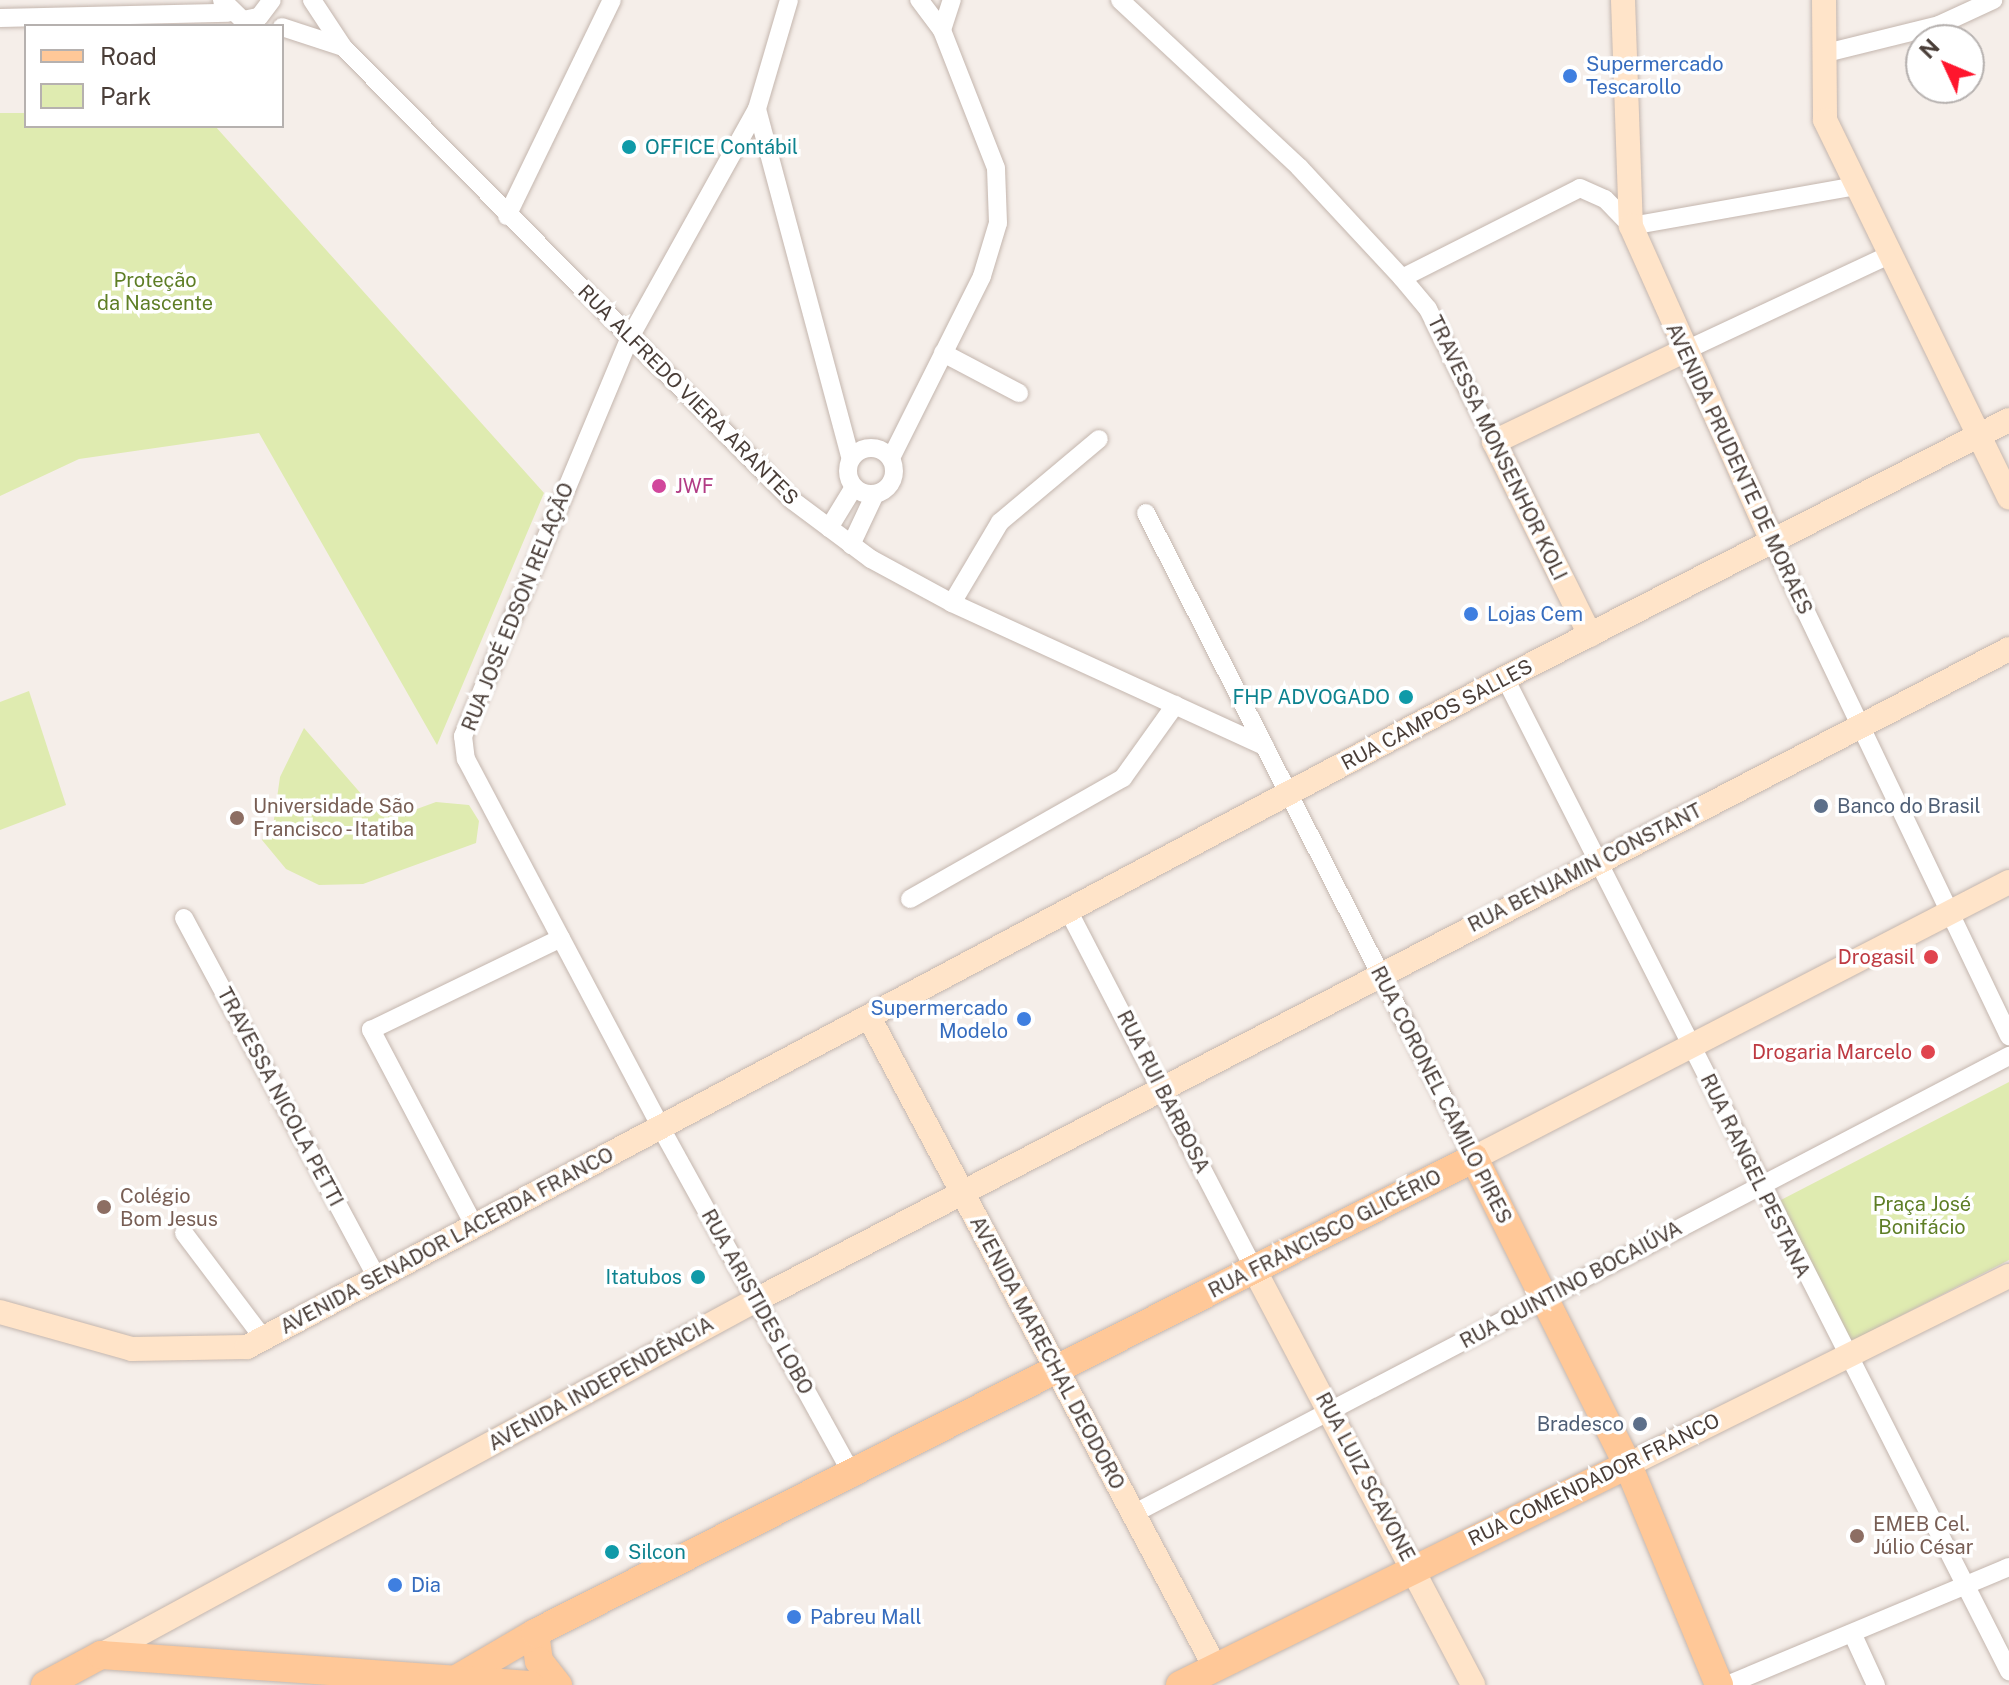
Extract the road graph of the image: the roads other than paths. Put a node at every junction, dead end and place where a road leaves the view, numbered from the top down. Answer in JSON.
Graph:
{"nodes":[{"id":1,"x":272,"y":0,"type":"edge"},
{"id":2,"x":312,"y":0,"type":"edge"},
{"id":3,"x":612,"y":0,"type":"edge"},
{"id":4,"x":789,"y":0,"type":"edge"},
{"id":5,"x":919,"y":0,"type":"edge"},
{"id":6,"x":952,"y":0,"type":"edge"},
{"id":7,"x":1120,"y":0,"type":"edge"},
{"id":8,"x":1623,"y":0,"type":"edge"},
{"id":9,"x":1824,"y":0,"type":"edge"},
{"id":10,"x":1993,"y":0,"type":"edge"},
{"id":11,"x":225,"y":6,"type":"edge"},
{"id":12,"x":259,"y":17,"type":"junction"},
{"id":13,"x":0,"y":18,"type":"edge"},
{"id":14,"x":274,"y":24,"type":"edge"},
{"id":15,"x":284,"y":28,"type":"edge"},
{"id":16,"x":942,"y":30,"type":"junction"},
{"id":17,"x":343,"y":47,"type":"junction"},
{"id":18,"x":1822,"y":54,"type":"junction"},
{"id":19,"x":757,"y":109,"type":"junction"},
{"id":20,"x":1855,"y":186,"type":"junction"},
{"id":21,"x":507,"y":216,"type":"junction"},
{"id":22,"x":1631,"y":226,"type":"junction"},
{"id":23,"x":1889,"y":255,"type":"junction"},
{"id":24,"x":1402,"y":278,"type":"junction"},
{"id":25,"x":630,"y":337,"type":"junction"},
{"id":26,"x":1682,"y":352,"type":"junction"},
{"id":27,"x":943,"y":353,"type":"junction"},
{"id":28,"x":1019,"y":393,"type":"dead end"},
{"id":29,"x":2009,"y":420,"type":"edge"},
{"id":30,"x":1979,"y":436,"type":"junction"},
{"id":31,"x":1099,"y":439,"type":"dead end"},
{"id":32,"x":1494,"y":442,"type":"junction"},
{"id":33,"x":891,"y":458,"type":"junction"},
{"id":34,"x":851,"y":459,"type":"junction"},
{"id":35,"x":854,"y":487,"type":"junction"},
{"id":36,"x":875,"y":494,"type":"junction"},
{"id":37,"x":2009,"y":497,"type":"edge"},
{"id":38,"x":1146,"y":513,"type":"dead end"},
{"id":39,"x":829,"y":528,"type":"junction"},
{"id":40,"x":1772,"y":541,"type":"junction"},
{"id":41,"x":851,"y":545,"type":"junction"},
{"id":42,"x":952,"y":603,"type":"junction"},
{"id":43,"x":1590,"y":635,"type":"junction"},
{"id":44,"x":2009,"y":649,"type":"edge"},
{"id":45,"x":1505,"y":678,"type":"junction"},
{"id":46,"x":1175,"y":705,"type":"junction"},
{"id":47,"x":1858,"y":728,"type":"junction"},
{"id":48,"x":1265,"y":746,"type":"junction"},
{"id":49,"x":1288,"y":794,"type":"junction"},
{"id":50,"x":1598,"y":861,"type":"junction"},
{"id":51,"x":2009,"y":882,"type":"edge"},
{"id":52,"x":910,"y":899,"type":"dead end"},
{"id":53,"x":1070,"y":914,"type":"junction"},
{"id":54,"x":1946,"y":915,"type":"junction"},
{"id":55,"x":184,"y":918,"type":"dead end"},
{"id":56,"x":561,"y":938,"type":"junction"},
{"id":57,"x":1380,"y":973,"type":"junction"},
{"id":58,"x":871,"y":1021,"type":"junction"},
{"id":59,"x":2009,"y":1036,"type":"edge"},
{"id":60,"x":1692,"y":1045,"type":"junction"},
{"id":61,"x":2009,"y":1056,"type":"edge"},
{"id":62,"x":1160,"y":1087,"type":"junction"},
{"id":63,"x":661,"y":1128,"type":"junction"},
{"id":64,"x":1474,"y":1158,"type":"junction"},
{"id":65,"x":1758,"y":1187,"type":"junction"},
{"id":66,"x":961,"y":1192,"type":"junction"},
{"id":67,"x":474,"y":1225,"type":"junction"},
{"id":68,"x":184,"y":1233,"type":"dead end"},
{"id":69,"x":1255,"y":1271,"type":"junction"},
{"id":70,"x":376,"y":1276,"type":"junction"},
{"id":71,"x":2009,"y":1276,"type":"edge"},
{"id":72,"x":1544,"y":1298,"type":"junction"},
{"id":73,"x":756,"y":1300,"type":"junction"},
{"id":74,"x":0,"y":1312,"type":"edge"},
{"id":75,"x":264,"y":1339,"type":"junction"},
{"id":76,"x":1844,"y":1355,"type":"junction"},
{"id":77,"x":1057,"y":1372,"type":"junction"},
{"id":78,"x":1329,"y":1411,"type":"junction"},
{"id":79,"x":1628,"y":1465,"type":"junction"},
{"id":80,"x":854,"y":1477,"type":"junction"},
{"id":81,"x":1133,"y":1514,"type":"junction"},
{"id":82,"x":2009,"y":1567,"type":"edge"},
{"id":83,"x":1414,"y":1568,"type":"junction"},
{"id":84,"x":1967,"y":1590,"type":"junction"},
{"id":85,"x":535,"y":1633,"type":"junction"},
{"id":86,"x":1853,"y":1635,"type":"junction"},
{"id":87,"x":101,"y":1655,"type":"junction"},
{"id":88,"x":2009,"y":1671,"type":"edge"},
{"id":89,"x":1220,"y":1676,"type":"edge"},
{"id":90,"x":53,"y":1681,"type":"edge"},
{"id":91,"x":453,"y":1681,"type":"junction"},
{"id":92,"x":530,"y":1685,"type":"edge"},
{"id":93,"x":558,"y":1685,"type":"edge"},
{"id":94,"x":1180,"y":1685,"type":"edge"},
{"id":95,"x":1473,"y":1685,"type":"edge"},
{"id":96,"x":1719,"y":1685,"type":"edge"},
{"id":97,"x":1727,"y":1685,"type":"edge"},
{"id":98,"x":1876,"y":1685,"type":"edge"}],
"edges":[{"from":1,"to":12,"type":"street"},
{"from":2,"to":17,"type":"street","name":"RUA ALFREDO VIERA ARANTES"},
{"from":3,"to":21,"type":"street"},
{"from":4,"to":19,"type":"street","name":"RUA JOSÉ EDSON RELAÇÃO"},
{"from":5,"to":16,"type":"street"},
{"from":6,"to":16,"type":"street"},
{"from":7,"to":24,"type":"street","name":"TRAVESSA MONSENHOR KOLI"},
{"from":8,"to":22,"type":"main road","name":"AVENIDA PRUDENTE DE MORAES"},
{"from":9,"to":18,"type":"main road"},
{"from":10,"to":18,"type":"street"},
{"from":11,"to":12,"type":"street","name":"RUA ALFREDO VIERA ARANTES"},
{"from":11,"to":13,"type":"street","name":"RUA ALFREDO VIERA ARANTES"},
{"from":12,"to":14,"type":"street","name":"RUA ALFREDO VIERA ARANTES"},
{"from":15,"to":17,"type":"street","name":"RUA ALFREDO VIERA ARANTES"},
{"from":16,"to":27,"type":"street"},
{"from":17,"to":21,"type":"street","name":"RUA ALFREDO VIERA ARANTES"},
{"from":18,"to":20,"type":"main road"},
{"from":19,"to":25,"type":"street","name":"RUA JOSÉ EDSON RELAÇÃO"},
{"from":19,"to":34,"type":"street"},
{"from":20,"to":22,"type":"street"},
{"from":20,"to":23,"type":"main road"},
{"from":21,"to":25,"type":"street","name":"RUA ALFREDO VIERA ARANTES"},
{"from":22,"to":24,"type":"street"},
{"from":22,"to":26,"type":"main road","name":"AVENIDA PRUDENTE DE MORAES"},
{"from":23,"to":26,"type":"street"},
{"from":23,"to":30,"type":"main road"},
{"from":24,"to":32,"type":"street","name":"TRAVESSA MONSENHOR KOLI"},
{"from":25,"to":39,"type":"street","name":"RUA ALFREDO VIERA ARANTES"},
{"from":25,"to":56,"type":"street","name":"RUA JOSÉ EDSON RELAÇÃO"},
{"from":26,"to":32,"type":"main road"},
{"from":26,"to":40,"type":"main road","name":"AVENIDA PRUDENTE DE MORAES"},
{"from":27,"to":28,"type":"street"},
{"from":27,"to":33,"type":"street"},
{"from":29,"to":30,"type":"main road","name":"RUA CAMPOS SALLES"},
{"from":30,"to":37,"type":"main road"},
{"from":30,"to":40,"type":"main road","name":"RUA CAMPOS SALLES"},
{"from":31,"to":42,"type":"street"},
{"from":32,"to":43,"type":"main road","name":"TRAVESSA MONSENHOR KOLI"},
{"from":33,"to":34,"type":"street"},
{"from":33,"to":36,"type":"street"},
{"from":34,"to":35,"type":"street"},
{"from":35,"to":36,"type":"street"},
{"from":35,"to":39,"type":"street"},
{"from":36,"to":41,"type":"street"},
{"from":38,"to":48,"type":"street","name":"RUA CORONEL CAMILO PIRES"},
{"from":39,"to":41,"type":"street","name":"RUA ALFREDO VIERA ARANTES"},
{"from":40,"to":43,"type":"main road","name":"RUA CAMPOS SALLES"},
{"from":40,"to":47,"type":"street","name":"AVENIDA PRUDENTE DE MORAES"},
{"from":41,"to":42,"type":"street","name":"RUA ALFREDO VIERA ARANTES"},
{"from":42,"to":46,"type":"street","name":"RUA ALFREDO VIERA ARANTES"},
{"from":43,"to":45,"type":"main road","name":"RUA CAMPOS SALLES"},
{"from":44,"to":47,"type":"main road","name":"RUA BENJAMIN CONSTANT"},
{"from":45,"to":49,"type":"main road","name":"RUA CAMPOS SALLES"},
{"from":45,"to":50,"type":"street","name":"RUA RANGEL PESTANA"},
{"from":46,"to":48,"type":"street","name":"RUA ALFREDO VIERA ARANTES"},
{"from":46,"to":52,"type":"street"},
{"from":47,"to":50,"type":"main road","name":"RUA BENJAMIN CONSTANT"},
{"from":47,"to":54,"type":"street","name":"AVENIDA PRUDENTE DE MORAES"},
{"from":48,"to":49,"type":"street","name":"RUA CORONEL CAMILO PIRES"},
{"from":49,"to":53,"type":"main road","name":"RUA CAMPOS SALLES"},
{"from":49,"to":57,"type":"street","name":"RUA CORONEL CAMILO PIRES"},
{"from":50,"to":57,"type":"main road","name":"RUA BENJAMIN CONSTANT"},
{"from":50,"to":60,"type":"street","name":"RUA RANGEL PESTANA"},
{"from":51,"to":54,"type":"main road","name":"RUA FRANCISCO GLICÉRIO"},
{"from":53,"to":58,"type":"main road","name":"RUA CAMPOS SALLES"},
{"from":53,"to":62,"type":"street","name":"RUA RUI BARBOSA"},
{"from":54,"to":59,"type":"street","name":"AVENIDA PRUDENTE DE MORAES"},
{"from":54,"to":60,"type":"main road","name":"RUA FRANCISCO GLICÉRIO"},
{"from":55,"to":70,"type":"street","name":"TRAVESSA NICOLA PETTI"},
{"from":56,"to":63,"type":"street","name":"RUA JOSÉ EDSON RELAÇÃO"},
{"from":56,"to":67,"type":"street"},
{"from":57,"to":62,"type":"main road","name":"RUA BENJAMIN CONSTANT"},
{"from":57,"to":64,"type":"street","name":"RUA CORONEL CAMILO PIRES"},
{"from":58,"to":63,"type":"main road","name":"AVENIDA SENADOR LACERDA FRANCO"},
{"from":58,"to":66,"type":"main road","name":"AVENIDA MARECHAL DEODORO"},
{"from":60,"to":64,"type":"main road","name":"RUA FRANCISCO GLICÉRIO"},
{"from":60,"to":65,"type":"street","name":"RUA RANGEL PESTANA"},
{"from":61,"to":65,"type":"street","name":"RUA QUINTINO BOCAIÚVA"},
{"from":62,"to":66,"type":"main road","name":"AVENIDA INDEPENDÊNCIA"},
{"from":62,"to":69,"type":"street","name":"RUA RUI BARBOSA"},
{"from":63,"to":67,"type":"main road","name":"AVENIDA SENADOR LACERDA FRANCO"},
{"from":63,"to":73,"type":"street","name":"RUA ARISTIDES LOBO"},
{"from":64,"to":69,"type":"main road","name":"RUA FRANCISCO GLICÉRIO"},
{"from":64,"to":72,"type":"main road","name":"RUA CORONEL CAMILO PIRES"},
{"from":65,"to":72,"type":"street","name":"RUA QUINTINO BOCAIÚVA"},
{"from":65,"to":76,"type":"street","name":"RUA RANGEL PESTANA"},
{"from":66,"to":73,"type":"main road","name":"AVENIDA INDEPENDÊNCIA"},
{"from":66,"to":77,"type":"main road","name":"AVENIDA MARECHAL DEODORO"},
{"from":67,"to":70,"type":"main road","name":"AVENIDA SENADOR LACERDA FRANCO"},
{"from":68,"to":75,"type":"street"},
{"from":69,"to":77,"type":"main road","name":"RUA FRANCISCO GLICÉRIO"},
{"from":69,"to":78,"type":"main road","name":"RUA LUIZ SCAVONE"},
{"from":70,"to":75,"type":"main road","name":"AVENIDA SENADOR LACERDA FRANCO"},
{"from":71,"to":76,"type":"main road","name":"RUA COMENDADOR FRANCO"},
{"from":72,"to":78,"type":"street","name":"RUA QUINTINO BOCAIÚVA"},
{"from":72,"to":79,"type":"main road","name":"RUA CORONEL CAMILO PIRES"},
{"from":73,"to":80,"type":"street","name":"RUA ARISTIDES LOBO"},
{"from":73,"to":87,"type":"main road","name":"AVENIDA INDEPENDÊNCIA"},
{"from":74,"to":75,"type":"main road","name":"AVENIDA SENADOR LACERDA FRANCO"},
{"from":76,"to":79,"type":"main road","name":"RUA COMENDADOR FRANCO"},
{"from":76,"to":84,"type":"street","name":"RUA RANGEL PESTANA"},
{"from":77,"to":80,"type":"main road","name":"RUA FRANCISCO GLICÉRIO"},
{"from":77,"to":81,"type":"main road","name":"AVENIDA MARECHAL DEODORO"},
{"from":78,"to":81,"type":"street","name":"RUA QUINTINO BOCAIÚVA"},
{"from":78,"to":83,"type":"main road","name":"RUA LUIZ SCAVONE"},
{"from":79,"to":83,"type":"main road","name":"RUA COMENDADOR FRANCO"},
{"from":79,"to":96,"type":"main road","name":"RUA CORONEL CAMILO PIRES"},
{"from":80,"to":85,"type":"main road","name":"RUA FRANCISCO GLICÉRIO"},
{"from":81,"to":89,"type":"main road","name":"AVENIDA MARECHAL DEODORO"},
{"from":82,"to":84,"type":"street"},
{"from":83,"to":89,"type":"main road","name":"RUA COMENDADOR FRANCO"},
{"from":83,"to":95,"type":"main road","name":"RUA LUIZ SCAVONE"},
{"from":84,"to":86,"type":"street"},
{"from":84,"to":88,"type":"street","name":"RUA RANGEL PESTANA"},
{"from":85,"to":91,"type":"main road","name":"RUA FRANCISCO GLICÉRIO"},
{"from":85,"to":93,"type":"main road"},
{"from":86,"to":97,"type":"street"},
{"from":86,"to":98,"type":"street"},
{"from":87,"to":90,"type":"main road","name":"AVENIDA INDEPENDÊNCIA"},
{"from":87,"to":91,"type":"main road"},
{"from":89,"to":94,"type":"main road","name":"RUA COMENDADOR FRANCO"},
{"from":91,"to":92,"type":"main road"}]}
